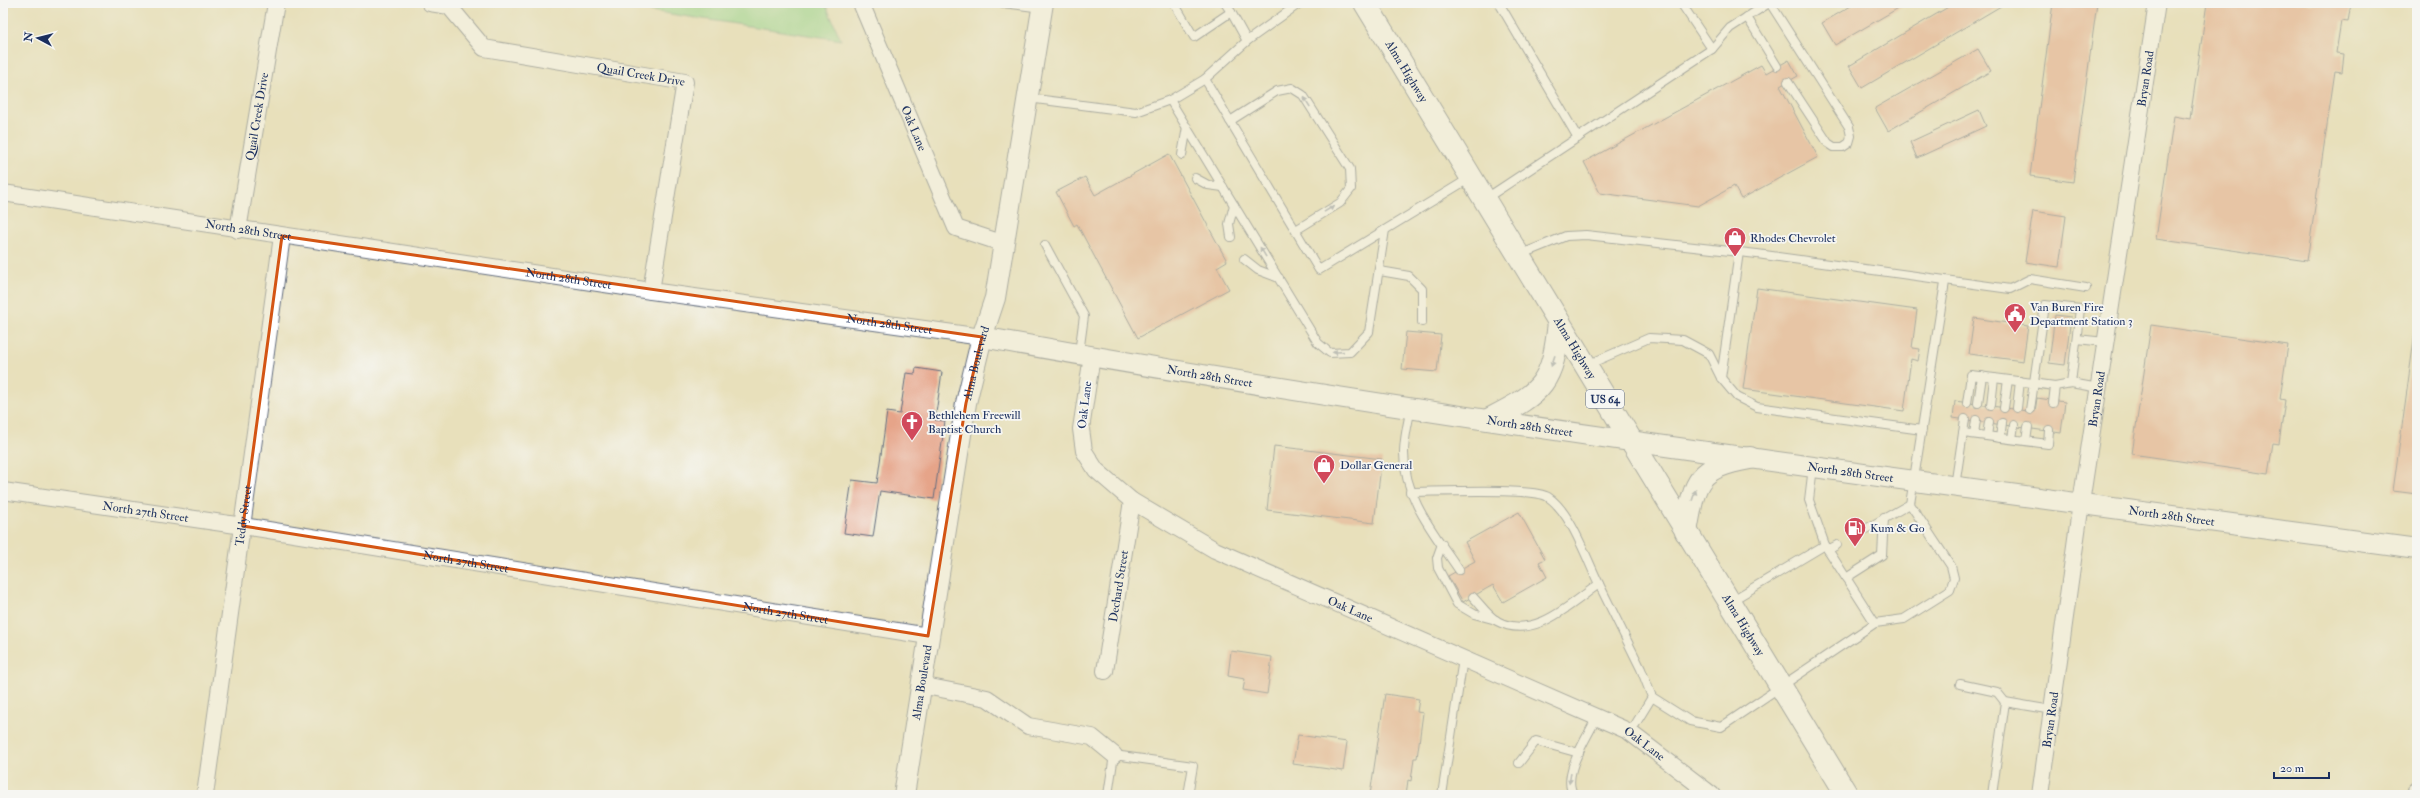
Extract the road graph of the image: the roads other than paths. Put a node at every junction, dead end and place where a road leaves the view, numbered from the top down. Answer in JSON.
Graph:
{"nodes":[{"id":1,"x":276,"y":3,"type":"edge"},
{"id":2,"x":430,"y":3,"type":"edge"},
{"id":3,"x":860,"y":3,"type":"edge"},
{"id":4,"x":1002,"y":3,"type":"edge"},
{"id":5,"x":1174,"y":3,"type":"edge"},
{"id":6,"x":1225,"y":3,"type":"edge"},
{"id":7,"x":1300,"y":3,"type":"edge"},
{"id":8,"x":1365,"y":3,"type":"edge"},
{"id":9,"x":1499,"y":3,"type":"edge"},
{"id":10,"x":1681,"y":3,"type":"edge"},
{"id":11,"x":1770,"y":3,"type":"edge"},
{"id":12,"x":2157,"y":3,"type":"edge"},
{"id":13,"x":1042,"y":5,"type":"edge"},
{"id":14,"x":1231,"y":12,"type":"junction"},
{"id":15,"x":1747,"y":17,"type":"junction"},
{"id":16,"x":1247,"y":41,"type":"junction"},
{"id":17,"x":1712,"y":49,"type":"junction"},
{"id":18,"x":1777,"y":66,"type":"dead end"},
{"id":19,"x":1205,"y":79,"type":"junction"},
{"id":20,"x":1788,"y":82,"type":"dead end"},
{"id":21,"x":1028,"y":98,"type":"junction"},
{"id":22,"x":1170,"y":100,"type":"junction"},
{"id":23,"x":1230,"y":121,"type":"junction"},
{"id":24,"x":1187,"y":127,"type":"junction"},
{"id":25,"x":1578,"y":138,"type":"junction"},
{"id":26,"x":1182,"y":155,"type":"dead end"},
{"id":27,"x":1471,"y":177,"type":"junction"},
{"id":28,"x":1195,"y":178,"type":"dead end"},
{"id":29,"x":1223,"y":187,"type":"junction"},
{"id":30,"x":3,"y":193,"type":"edge"},
{"id":31,"x":1484,"y":199,"type":"junction"},
{"id":32,"x":1234,"y":205,"type":"junction"},
{"id":33,"x":238,"y":230,"type":"junction"},
{"id":34,"x":1296,"y":230,"type":"junction"},
{"id":35,"x":1385,"y":230,"type":"junction"},
{"id":36,"x":282,"y":236,"type":"junction"},
{"id":37,"x":1231,"y":237,"type":"dead end"},
{"id":38,"x":1004,"y":244,"type":"junction"},
{"id":39,"x":1045,"y":245,"type":"dead end"},
{"id":40,"x":1739,"y":252,"type":"junction"},
{"id":41,"x":1518,"y":255,"type":"junction"},
{"id":42,"x":1244,"y":259,"type":"dead end"},
{"id":43,"x":1380,"y":270,"type":"junction"},
{"id":44,"x":1279,"y":278,"type":"junction"},
{"id":45,"x":1945,"y":282,"type":"junction"},
{"id":46,"x":2086,"y":288,"type":"dead end"},
{"id":47,"x":651,"y":291,"type":"junction"},
{"id":48,"x":1422,"y":322,"type":"dead end"},
{"id":49,"x":1559,"y":322,"type":"junction"},
{"id":50,"x":982,"y":336,"type":"junction"},
{"id":51,"x":2077,"y":339,"type":"junction"},
{"id":52,"x":2105,"y":342,"type":"junction"},
{"id":53,"x":1085,"y":355,"type":"junction"},
{"id":54,"x":1585,"y":366,"type":"junction"},
{"id":55,"x":1982,"y":376,"type":"junction"},
{"id":56,"x":1721,"y":378,"type":"junction"},
{"id":57,"x":1994,"y":378,"type":"junction"},
{"id":58,"x":2008,"y":380,"type":"junction"},
{"id":59,"x":2020,"y":382,"type":"junction"},
{"id":60,"x":2034,"y":383,"type":"junction"},
{"id":61,"x":2071,"y":383,"type":"junction"},
{"id":62,"x":2055,"y":386,"type":"junction"},
{"id":63,"x":2099,"y":388,"type":"junction"},
{"id":64,"x":1967,"y":402,"type":"dead end"},
{"id":65,"x":2053,"y":402,"type":"dead end"},
{"id":66,"x":1978,"y":403,"type":"dead end"},
{"id":67,"x":1991,"y":405,"type":"dead end"},
{"id":68,"x":1411,"y":407,"type":"junction"},
{"id":69,"x":2004,"y":408,"type":"dead end"},
{"id":70,"x":2017,"y":408,"type":"dead end"},
{"id":71,"x":2030,"y":410,"type":"dead end"},
{"id":72,"x":1490,"y":419,"type":"junction"},
{"id":73,"x":1965,"y":419,"type":"dead end"},
{"id":74,"x":1976,"y":420,"type":"dead end"},
{"id":75,"x":1989,"y":422,"type":"dead end"},
{"id":76,"x":2002,"y":423,"type":"dead end"},
{"id":77,"x":2014,"y":425,"type":"dead end"},
{"id":78,"x":2028,"y":427,"type":"dead end"},
{"id":79,"x":1922,"y":430,"type":"junction"},
{"id":80,"x":2049,"y":430,"type":"dead end"},
{"id":81,"x":1963,"y":433,"type":"junction"},
{"id":82,"x":1974,"y":434,"type":"junction"},
{"id":83,"x":1987,"y":436,"type":"junction"},
{"id":84,"x":2000,"y":438,"type":"junction"},
{"id":85,"x":2012,"y":439,"type":"junction"},
{"id":86,"x":2026,"y":441,"type":"junction"},
{"id":87,"x":1631,"y":442,"type":"junction"},
{"id":88,"x":1750,"y":458,"type":"junction"},
{"id":89,"x":1813,"y":467,"type":"junction"},
{"id":90,"x":1913,"y":480,"type":"junction"},
{"id":91,"x":1955,"y":486,"type":"junction"},
{"id":92,"x":3,"y":491,"type":"edge"},
{"id":93,"x":1410,"y":492,"type":"junction"},
{"id":94,"x":1132,"y":501,"type":"junction"},
{"id":95,"x":2081,"y":503,"type":"junction"},
{"id":96,"x":1910,"y":504,"type":"junction"},
{"id":97,"x":1884,"y":518,"type":"junction"},
{"id":98,"x":243,"y":526,"type":"junction"},
{"id":99,"x":1864,"y":530,"type":"dead end"},
{"id":100,"x":1686,"y":532,"type":"junction"},
{"id":101,"x":1442,"y":544,"type":"junction"},
{"id":102,"x":1837,"y":545,"type":"dead end"},
{"id":103,"x":1826,"y":548,"type":"junction"},
{"id":104,"x":2417,"y":549,"type":"edge"},
{"id":105,"x":1459,"y":570,"type":"dead end"},
{"id":106,"x":1846,"y":578,"type":"junction"},
{"id":107,"x":1599,"y":584,"type":"junction"},
{"id":108,"x":1473,"y":597,"type":"dead end"},
{"id":109,"x":1728,"y":602,"type":"junction"},
{"id":110,"x":1496,"y":620,"type":"junction"},
{"id":111,"x":1874,"y":623,"type":"junction"},
{"id":112,"x":928,"y":636,"type":"junction"},
{"id":113,"x":1463,"y":659,"type":"junction"},
{"id":114,"x":1105,"y":671,"type":"dead end"},
{"id":115,"x":1960,"y":684,"type":"dead end"},
{"id":116,"x":920,"y":686,"type":"junction"},
{"id":117,"x":1782,"y":687,"type":"junction"},
{"id":118,"x":1652,"y":697,"type":"junction"},
{"id":119,"x":2006,"y":702,"type":"junction"},
{"id":120,"x":2052,"y":710,"type":"junction"},
{"id":121,"x":1597,"y":718,"type":"junction"},
{"id":122,"x":1630,"y":733,"type":"junction"},
{"id":123,"x":1579,"y":753,"type":"junction"},
{"id":124,"x":1114,"y":755,"type":"junction"},
{"id":125,"x":1519,"y":762,"type":"dead end"},
{"id":126,"x":2417,"y":790,"type":"edge"},
{"id":127,"x":1572,"y":794,"type":"edge"},
{"id":128,"x":205,"y":795,"type":"edge"},
{"id":129,"x":904,"y":795,"type":"edge"},
{"id":130,"x":1108,"y":795,"type":"edge"},
{"id":131,"x":1188,"y":795,"type":"edge"},
{"id":132,"x":1442,"y":795,"type":"edge"},
{"id":133,"x":1712,"y":795,"type":"edge"},
{"id":134,"x":1847,"y":795,"type":"edge"},
{"id":135,"x":1992,"y":795,"type":"edge"},
{"id":136,"x":2040,"y":795,"type":"edge"},
{"id":137,"x":2416,"y":795,"type":"edge"}],
"edges":[{"from":1,"to":33,"type":"street","name":"Quail Creek Drive"},
{"from":2,"to":47,"type":"street","name":"Quail Creek Drive"},
{"from":3,"to":38,"type":"street","name":"Oak Lane"},
{"from":4,"to":13,"type":"lane"},
{"from":5,"to":14,"type":"lane"},
{"from":6,"to":14,"type":"lane"},
{"from":7,"to":16,"type":"lane"},
{"from":8,"to":27,"type":"main road","name":"Alma Highway","number":"US 64"},
{"from":9,"to":25,"type":"lane"},
{"from":10,"to":17,"type":"lane"},
{"from":11,"to":15,"type":"lane"},
{"from":11,"to":20,"type":"lane"},
{"from":12,"to":52,"type":"street","name":"Bryan Road"},
{"from":13,"to":21,"type":"street","name":"Alma Boulevard"},
{"from":14,"to":16,"type":"lane"},
{"from":15,"to":17,"type":"lane"},
{"from":15,"to":18,"type":"lane"},
{"from":16,"to":19,"type":"lane"},
{"from":17,"to":25,"type":"lane"},
{"from":19,"to":22,"type":"lane"},
{"from":19,"to":23,"type":"lane"},
{"from":21,"to":22,"type":"lane"},
{"from":21,"to":38,"type":"street","name":"Alma Boulevard"},
{"from":22,"to":24,"type":"lane"},
{"from":23,"to":34,"type":"lane"},
{"from":34,"to":23,"type":"lane","one_way":true},
{"from":24,"to":26,"type":"lane"},
{"from":24,"to":29,"type":"lane"},
{"from":25,"to":31,"type":"lane"},
{"from":27,"to":31,"type":"main road","name":"Alma Highway","number":"US 64"},
{"from":27,"to":35,"type":"lane"},
{"from":28,"to":29,"type":"lane"},
{"from":29,"to":32,"type":"lane"},
{"from":30,"to":33,"type":"street","name":"North 28th Street"},
{"from":31,"to":41,"type":"main road","name":"Alma Highway","number":"US 64"},
{"from":32,"to":37,"type":"lane"},
{"from":44,"to":32,"type":"lane","one_way":true},
{"from":33,"to":36,"type":"street","name":"North 28th Street"},
{"from":34,"to":35,"type":"lane"},
{"from":35,"to":43,"type":"lane"},
{"from":36,"to":47,"type":"street","name":"North 28th Street"},
{"from":36,"to":98,"type":"street","name":"Teddy Street"},
{"from":38,"to":50,"type":"street","name":"Alma Boulevard"},
{"from":39,"to":53,"type":"lane"},
{"from":40,"to":41,"type":"lane"},
{"from":40,"to":45,"type":"lane"},
{"from":40,"to":56,"type":"lane"},
{"from":41,"to":49,"type":"main road","name":"Alma Highway","number":"US 64"},
{"from":42,"to":44,"type":"lane"},
{"from":43,"to":44,"type":"lane","one_way":true},
{"from":43,"to":48,"type":"lane"},
{"from":45,"to":46,"type":"lane"},
{"from":45,"to":79,"type":"lane"},
{"from":47,"to":50,"type":"street","name":"North 28th Street"},
{"from":49,"to":54,"type":"main road","name":"Alma Highway","number":"US 64"},
{"from":49,"to":72,"type":"main road","one_way":true},
{"from":50,"to":53,"type":"street","name":"North 28th Street"},
{"from":50,"to":112,"type":"street","name":"Alma Boulevard"},
{"from":51,"to":52,"type":"lane"},
{"from":51,"to":60,"type":"lane"},
{"from":51,"to":61,"type":"lane"},
{"from":52,"to":63,"type":"street","name":"Bryan Road"},
{"from":53,"to":68,"type":"street","name":"North 28th Street"},
{"from":53,"to":94,"type":"street","name":"Oak Lane"},
{"from":54,"to":56,"type":"lane"},
{"from":54,"to":87,"type":"main road","name":"Alma Highway","number":"US 64"},
{"from":55,"to":57,"type":"lane"},
{"from":55,"to":64,"type":"lane"},
{"from":55,"to":66,"type":"lane"},
{"from":56,"to":79,"type":"lane"},
{"from":57,"to":58,"type":"lane"},
{"from":57,"to":67,"type":"lane"},
{"from":58,"to":59,"type":"lane"},
{"from":58,"to":69,"type":"lane"},
{"from":59,"to":60,"type":"lane"},
{"from":59,"to":70,"type":"lane"},
{"from":60,"to":62,"type":"lane"},
{"from":60,"to":71,"type":"lane"},
{"from":61,"to":62,"type":"lane"},
{"from":61,"to":63,"type":"lane"},
{"from":62,"to":65,"type":"lane"},
{"from":63,"to":95,"type":"street","name":"Bryan Road"},
{"from":68,"to":72,"type":"street","name":"North 28th Street"},
{"from":68,"to":93,"type":"lane"},
{"from":72,"to":87,"type":"street","name":"North 28th Street"},
{"from":73,"to":81,"type":"lane"},
{"from":74,"to":82,"type":"lane"},
{"from":75,"to":83,"type":"lane"},
{"from":76,"to":84,"type":"lane"},
{"from":77,"to":85,"type":"lane"},
{"from":78,"to":86,"type":"lane"},
{"from":79,"to":90,"type":"lane"},
{"from":80,"to":86,"type":"lane"},
{"from":81,"to":82,"type":"lane"},
{"from":81,"to":91,"type":"lane"},
{"from":82,"to":83,"type":"lane"},
{"from":83,"to":84,"type":"lane"},
{"from":84,"to":85,"type":"lane"},
{"from":85,"to":86,"type":"lane"},
{"from":87,"to":88,"type":"street","name":"North 28th Street"},
{"from":87,"to":100,"type":"main road","name":"Alma Highway","number":"US 64"},
{"from":88,"to":89,"type":"street","name":"North 28th Street"},
{"from":100,"to":88,"type":"main road","one_way":true},
{"from":89,"to":90,"type":"street","name":"North 28th Street"},
{"from":89,"to":103,"type":"lane"},
{"from":90,"to":91,"type":"street","name":"North 28th Street"},
{"from":90,"to":96,"type":"lane"},
{"from":91,"to":95,"type":"street","name":"North 28th Street"},
{"from":92,"to":98,"type":"street","name":"North 27th Street"},
{"from":93,"to":101,"type":"lane"},
{"from":93,"to":107,"type":"lane"},
{"from":94,"to":113,"type":"street","name":"Oak Lane"},
{"from":94,"to":114,"type":"street","name":"Dechard Street"},
{"from":95,"to":104,"type":"street","name":"North 28th Street"},
{"from":95,"to":120,"type":"street","name":"Bryan Road"},
{"from":96,"to":97,"type":"lane"},
{"from":96,"to":111,"type":"lane"},
{"from":97,"to":99,"type":"lane"},
{"from":97,"to":106,"type":"lane"},
{"from":98,"to":112,"type":"street","name":"North 27th Street"},
{"from":98,"to":128,"type":"street","name":"Teddy Street"},
{"from":100,"to":109,"type":"main road","name":"Alma Highway","number":"US 64"},
{"from":101,"to":105,"type":"lane"},
{"from":101,"to":110,"type":"lane"},
{"from":102,"to":103,"type":"lane"},
{"from":103,"to":106,"type":"lane"},
{"from":103,"to":109,"type":"lane"},
{"from":106,"to":111,"type":"lane"},
{"from":107,"to":110,"type":"lane"},
{"from":107,"to":118,"type":"lane"},
{"from":108,"to":110,"type":"lane"},
{"from":109,"to":117,"type":"main road","name":"Alma Highway","number":"US 64"},
{"from":111,"to":117,"type":"lane"},
{"from":112,"to":116,"type":"street","name":"Alma Boulevard"},
{"from":113,"to":121,"type":"street","name":"Oak Lane"},
{"from":113,"to":132,"type":"lane"},
{"from":115,"to":119,"type":"lane"},
{"from":116,"to":124,"type":"street"},
{"from":116,"to":129,"type":"street","name":"Alma Boulevard"},
{"from":117,"to":118,"type":"lane"},
{"from":117,"to":134,"type":"main road","name":"Alma Highway","number":"US 64"},
{"from":118,"to":122,"type":"lane"},
{"from":119,"to":120,"type":"lane"},
{"from":119,"to":135,"type":"lane"},
{"from":120,"to":136,"type":"street","name":"Bryan Road"},
{"from":121,"to":122,"type":"street","name":"Oak Lane"},
{"from":121,"to":123,"type":"lane"},
{"from":122,"to":133,"type":"street","name":"Oak Lane"},
{"from":123,"to":125,"type":"lane"},
{"from":123,"to":127,"type":"lane","one_way":true},
{"from":124,"to":130,"type":"lane"},
{"from":124,"to":131,"type":"lane"},
{"from":126,"to":137,"type":"street"}]}
